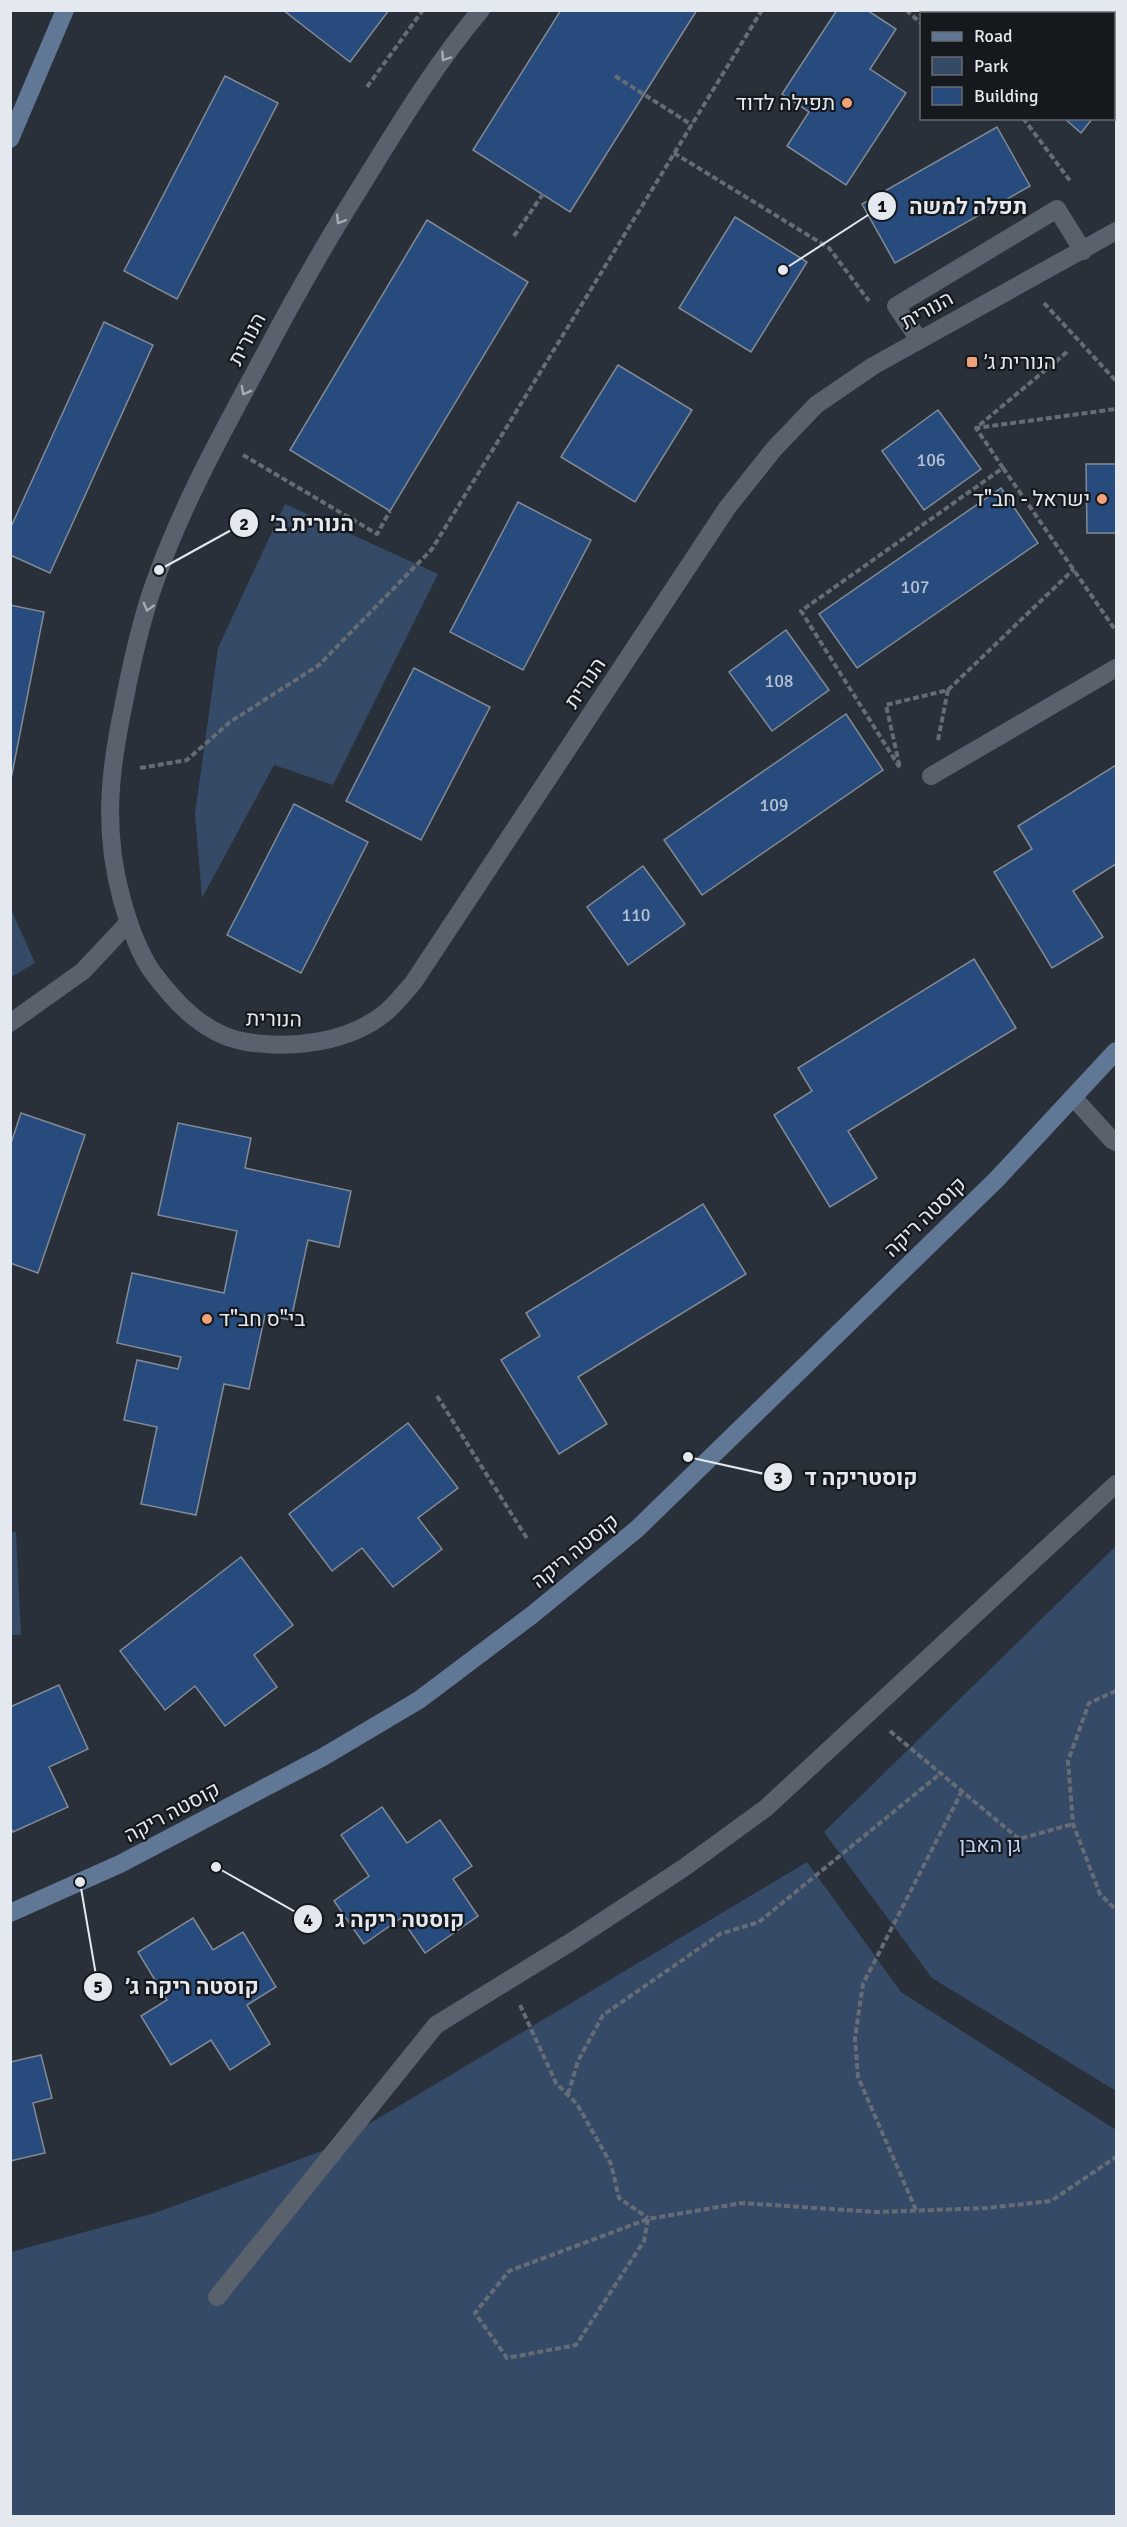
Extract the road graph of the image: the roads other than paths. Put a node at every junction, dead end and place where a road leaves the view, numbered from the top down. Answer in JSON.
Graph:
{"nodes":[{"id":1,"x":65,"y":10,"type":"edge"},
{"id":2,"x":481,"y":10,"type":"edge"},
{"id":3,"x":10,"y":139,"type":"edge"},
{"id":4,"x":1116,"y":231,"type":"edge"},
{"id":5,"x":1083,"y":251,"type":"junction"},
{"id":6,"x":919,"y":340,"type":"junction"},
{"id":7,"x":1116,"y":668,"type":"edge"},
{"id":8,"x":931,"y":776,"type":"road end"},
{"id":9,"x":129,"y":922,"type":"junction"},
{"id":10,"x":10,"y":1023,"type":"edge"},
{"id":11,"x":1116,"y":1051,"type":"edge"},
{"id":12,"x":1073,"y":1097,"type":"junction"},
{"id":13,"x":1116,"y":1142,"type":"edge"},
{"id":14,"x":1116,"y":1484,"type":"edge"},
{"id":15,"x":10,"y":1913,"type":"edge"},
{"id":16,"x":217,"y":2297,"type":"dead end"}],
"edges":[{"from":1,"to":3,"type":"street"},
{"from":2,"to":9,"type":"street","name":"הנורית","one_way":true},
{"from":4,"to":5,"type":"street","name":"הנורית"},
{"from":5,"to":6,"type":"street","name":"הנורית"},
{"from":5,"to":6,"type":"street"},
{"from":6,"to":9,"type":"street","name":"הנורית"},
{"from":7,"to":8,"type":"street"},
{"from":9,"to":10,"type":"street"},
{"from":11,"to":12,"type":"street","name":"קוסטה ריקה"},
{"from":12,"to":13,"type":"street"},
{"from":12,"to":15,"type":"street","name":"קוסטה ריקה"},
{"from":14,"to":16,"type":"street"}]}
